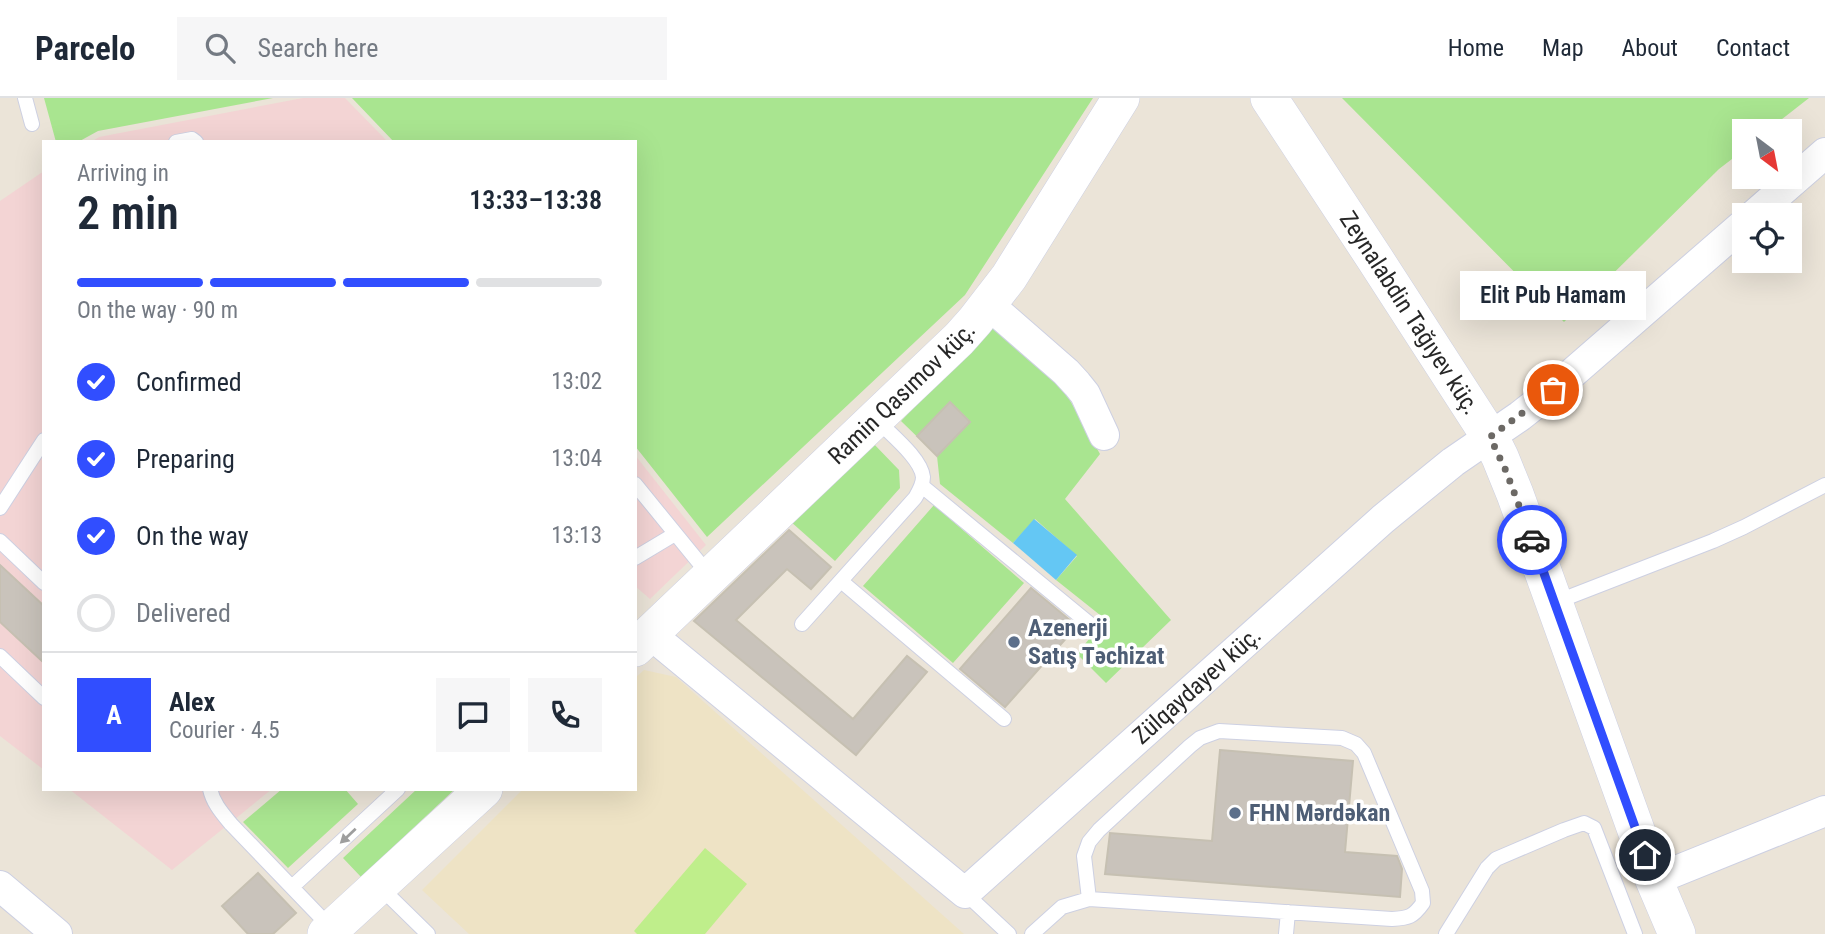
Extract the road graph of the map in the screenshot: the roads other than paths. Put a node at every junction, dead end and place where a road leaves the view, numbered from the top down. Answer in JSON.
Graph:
{"nodes":[{"id":1,"x":25,"y":98,"type":"edge"},
{"id":2,"x":1121,"y":98,"type":"edge"},
{"id":3,"x":1269,"y":98,"type":"edge"},
{"id":4,"x":32,"y":124,"type":"dead end"},
{"id":5,"x":1825,"y":153,"type":"edge"},
{"id":6,"x":1768,"y":203,"type":"edge"},
{"id":7,"x":1732,"y":234,"type":"edge"},
{"id":8,"x":988,"y":304,"type":"junction"},
{"id":9,"x":876,"y":419,"type":"junction"},
{"id":10,"x":1104,"y":435,"type":"dead end"},
{"id":11,"x":1490,"y":437,"type":"junction"},
{"id":12,"x":42,"y":443,"type":"edge"},
{"id":13,"x":1825,"y":485,"type":"edge"},
{"id":14,"x":637,"y":486,"type":"edge"},
{"id":15,"x":922,"y":486,"type":"junction"},
{"id":16,"x":0,"y":508,"type":"edge"},
{"id":17,"x":675,"y":534,"type":"junction"},
{"id":18,"x":0,"y":541,"type":"edge"},
{"id":19,"x":637,"y":557,"type":"edge"},
{"id":20,"x":710,"y":577,"type":"junction"},
{"id":21,"x":841,"y":580,"type":"junction"},
{"id":22,"x":42,"y":581,"type":"edge"},
{"id":23,"x":1554,"y":602,"type":"junction"},
{"id":24,"x":802,"y":624,"type":"dead end"},
{"id":25,"x":1091,"y":625,"type":"dead end"},
{"id":26,"x":643,"y":641,"type":"edge"},
{"id":27,"x":0,"y":656,"type":"edge"},
{"id":28,"x":42,"y":696,"type":"edge"},
{"id":29,"x":1003,"y":719,"type":"dead end"},
{"id":30,"x":210,"y":791,"type":"edge"},
{"id":31,"x":396,"y":791,"type":"edge"},
{"id":32,"x":482,"y":791,"type":"edge"},
{"id":33,"x":1825,"y":811,"type":"edge"},
{"id":34,"x":1654,"y":880,"type":"junction"},
{"id":35,"x":0,"y":886,"type":"edge"},
{"id":36,"x":379,"y":886,"type":"junction"},
{"id":37,"x":292,"y":887,"type":"junction"},
{"id":38,"x":965,"y":893,"type":"junction"},
{"id":39,"x":1088,"y":899,"type":"junction"},
{"id":40,"x":1288,"y":912,"type":"junction"},
{"id":41,"x":329,"y":931,"type":"edge"},
{"id":42,"x":57,"y":934,"type":"edge"},
{"id":43,"x":428,"y":934,"type":"edge"},
{"id":44,"x":1009,"y":934,"type":"edge"},
{"id":45,"x":1032,"y":934,"type":"edge"},
{"id":46,"x":1286,"y":934,"type":"edge"},
{"id":47,"x":1446,"y":934,"type":"edge"},
{"id":48,"x":1635,"y":934,"type":"edge"},
{"id":49,"x":1677,"y":934,"type":"edge"}],
"edges":[{"from":1,"to":4,"type":"lane"},
{"from":2,"to":8,"type":"street","name":"Ramin Qasımov küç."},
{"from":3,"to":11,"type":"street","name":"Zeynalabdin Tağıyev küç."},
{"from":5,"to":6,"type":"street"},
{"from":7,"to":11,"type":"street","name":"Zülqaydayev küç."},
{"from":8,"to":9,"type":"street","name":"Ramin Qasımov küç."},
{"from":8,"to":10,"type":"street"},
{"from":9,"to":15,"type":"lane"},
{"from":9,"to":20,"type":"street","name":"Ramin Qasımov küç."},
{"from":11,"to":23,"type":"street","name":"Zeynalabdin Tağıyev küç."},
{"from":11,"to":38,"type":"street","name":"Zülqaydayev küç."},
{"from":12,"to":16,"type":"lane"},
{"from":13,"to":23,"type":"lane"},
{"from":14,"to":17,"type":"lane"},
{"from":15,"to":21,"type":"lane"},
{"from":15,"to":25,"type":"lane"},
{"from":17,"to":19,"type":"lane"},
{"from":17,"to":20,"type":"lane"},
{"from":18,"to":22,"type":"lane"},
{"from":20,"to":26,"type":"street","name":"Ramin Qasımov küç."},
{"from":21,"to":24,"type":"lane"},
{"from":21,"to":29,"type":"lane"},
{"from":23,"to":34,"type":"street","name":"Zeynalabdin Tağıyev küç."},
{"from":26,"to":38,"type":"street"},
{"from":27,"to":28,"type":"lane"},
{"from":30,"to":37,"type":"lane"},
{"from":31,"to":37,"type":"lane","one_way":true},
{"from":32,"to":36,"type":"street"},
{"from":33,"to":34,"type":"street"},
{"from":34,"to":49,"type":"street","name":"Zeynalabdin Tağıyev küç."},
{"from":35,"to":42,"type":"street"},
{"from":36,"to":41,"type":"street"},
{"from":36,"to":43,"type":"lane"},
{"from":37,"to":41,"type":"lane"},
{"from":38,"to":44,"type":"lane"},
{"from":39,"to":40,"type":"lane"},
{"from":39,"to":40,"type":"lane"},
{"from":39,"to":45,"type":"lane"},
{"from":40,"to":46,"type":"lane"},
{"from":47,"to":48,"type":"lane"}]}
